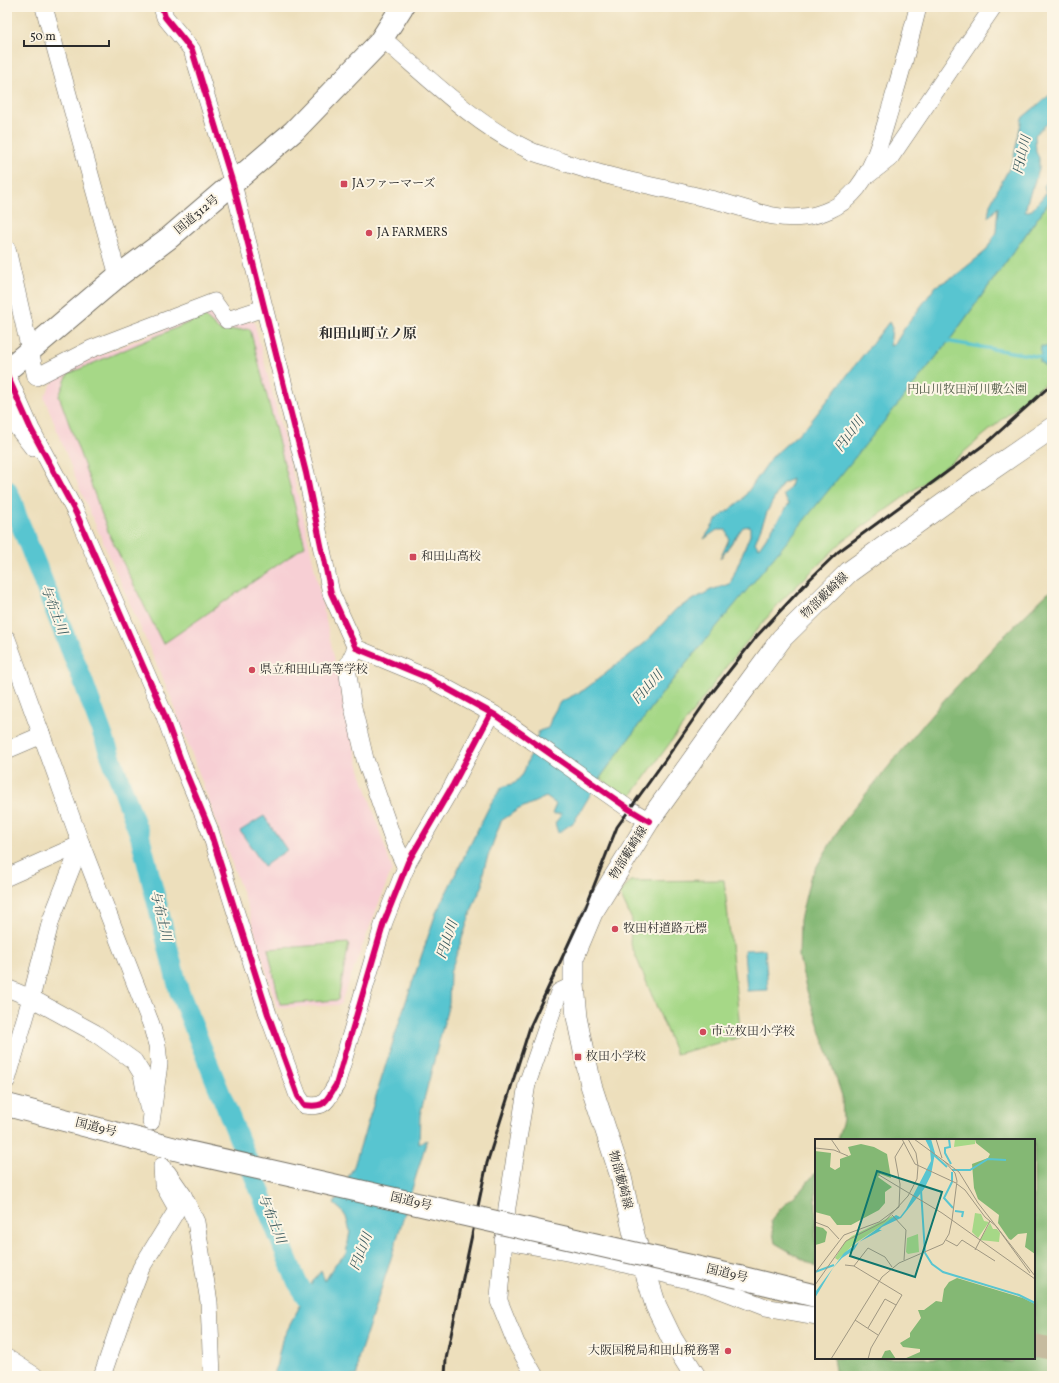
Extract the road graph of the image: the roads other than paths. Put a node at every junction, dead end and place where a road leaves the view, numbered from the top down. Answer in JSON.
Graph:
{"nodes":[{"id":1,"x":44,"y":7,"type":"edge"},
{"id":2,"x":162,"y":7,"type":"edge"},
{"id":3,"x":402,"y":7,"type":"edge"},
{"id":4,"x":918,"y":7,"type":"edge"},
{"id":5,"x":992,"y":7,"type":"edge"},
{"id":6,"x":382,"y":38,"type":"junction"},
{"id":7,"x":865,"y":177,"type":"junction"},
{"id":8,"x":233,"y":184,"type":"junction"},
{"id":9,"x":7,"y":249,"type":"edge"},
{"id":10,"x":118,"y":276,"type":"junction"},
{"id":11,"x":264,"y":308,"type":"junction"},
{"id":12,"x":30,"y":350,"type":"junction"},
{"id":13,"x":7,"y":370,"type":"edge"},
{"id":14,"x":7,"y":375,"type":"edge"},
{"id":15,"x":7,"y":414,"type":"edge"},
{"id":16,"x":1052,"y":428,"type":"edge"},
{"id":17,"x":57,"y":480,"type":"junction"},
{"id":18,"x":7,"y":639,"type":"edge"},
{"id":19,"x":356,"y":648,"type":"junction"},
{"id":20,"x":493,"y":714,"type":"junction"},
{"id":21,"x":42,"y":734,"type":"junction"},
{"id":22,"x":7,"y":750,"type":"edge"},
{"id":23,"x":649,"y":821,"type":"junction"},
{"id":24,"x":81,"y":844,"type":"junction"},
{"id":25,"x":406,"y":868,"type":"junction"},
{"id":26,"x":7,"y":877,"type":"edge"},
{"id":27,"x":574,"y":985,"type":"junction"},
{"id":28,"x":7,"y":988,"type":"edge"},
{"id":29,"x":31,"y":998,"type":"junction"},
{"id":30,"x":7,"y":1080,"type":"edge"},
{"id":31,"x":7,"y":1105,"type":"edge"},
{"id":32,"x":503,"y":1240,"type":"junction"},
{"id":33,"x":645,"y":1270,"type":"junction"},
{"id":34,"x":815,"y":1296,"type":"edge"},
{"id":35,"x":815,"y":1316,"type":"edge"},
{"id":36,"x":7,"y":1358,"type":"edge"},
{"id":37,"x":35,"y":1376,"type":"edge"},
{"id":38,"x":102,"y":1376,"type":"edge"},
{"id":39,"x":212,"y":1376,"type":"edge"},
{"id":40,"x":536,"y":1376,"type":"edge"},
{"id":41,"x":695,"y":1376,"type":"edge"}],
"edges":[{"from":1,"to":10,"type":"street"},
{"from":2,"to":8,"type":"street"},
{"from":3,"to":6,"type":"highway","name":"国道312号"},
{"from":4,"to":7,"type":"street"},
{"from":5,"to":7,"type":"street"},
{"from":6,"to":7,"type":"street"},
{"from":6,"to":8,"type":"highway","name":"国道312号"},
{"from":8,"to":10,"type":"highway","name":"国道312号"},
{"from":8,"to":11,"type":"street"},
{"from":9,"to":12,"type":"street"},
{"from":10,"to":12,"type":"highway","name":"国道312号"},
{"from":11,"to":12,"type":"street"},
{"from":11,"to":19,"type":"street"},
{"from":12,"to":13,"type":"highway","name":"国道312号"},
{"from":14,"to":17,"type":"street"},
{"from":15,"to":17,"type":"street"},
{"from":16,"to":23,"type":"main road","name":"物部藪崎線"},
{"from":17,"to":25,"type":"street"},
{"from":18,"to":21,"type":"street"},
{"from":19,"to":20,"type":"street"},
{"from":19,"to":25,"type":"street"},
{"from":20,"to":23,"type":"street"},
{"from":20,"to":25,"type":"street"},
{"from":21,"to":22,"type":"street"},
{"from":21,"to":24,"type":"street"},
{"from":23,"to":27,"type":"main road","name":"物部藪崎線"},
{"from":24,"to":26,"type":"street"},
{"from":24,"to":29,"type":"street"},
{"from":24,"to":29,"type":"street"},
{"from":27,"to":32,"type":"street"},
{"from":27,"to":33,"type":"main road","name":"物部藪崎線"},
{"from":28,"to":29,"type":"street"},
{"from":29,"to":30,"type":"street"},
{"from":31,"to":34,"type":"highway","name":"国道9号","bridge":true},
{"from":32,"to":33,"type":"street"},
{"from":32,"to":40,"type":"street"},
{"from":33,"to":35,"type":"street"},
{"from":33,"to":41,"type":"main road","name":"物部藪崎線"},
{"from":36,"to":37,"type":"street"},
{"from":38,"to":39,"type":"street"}]}
